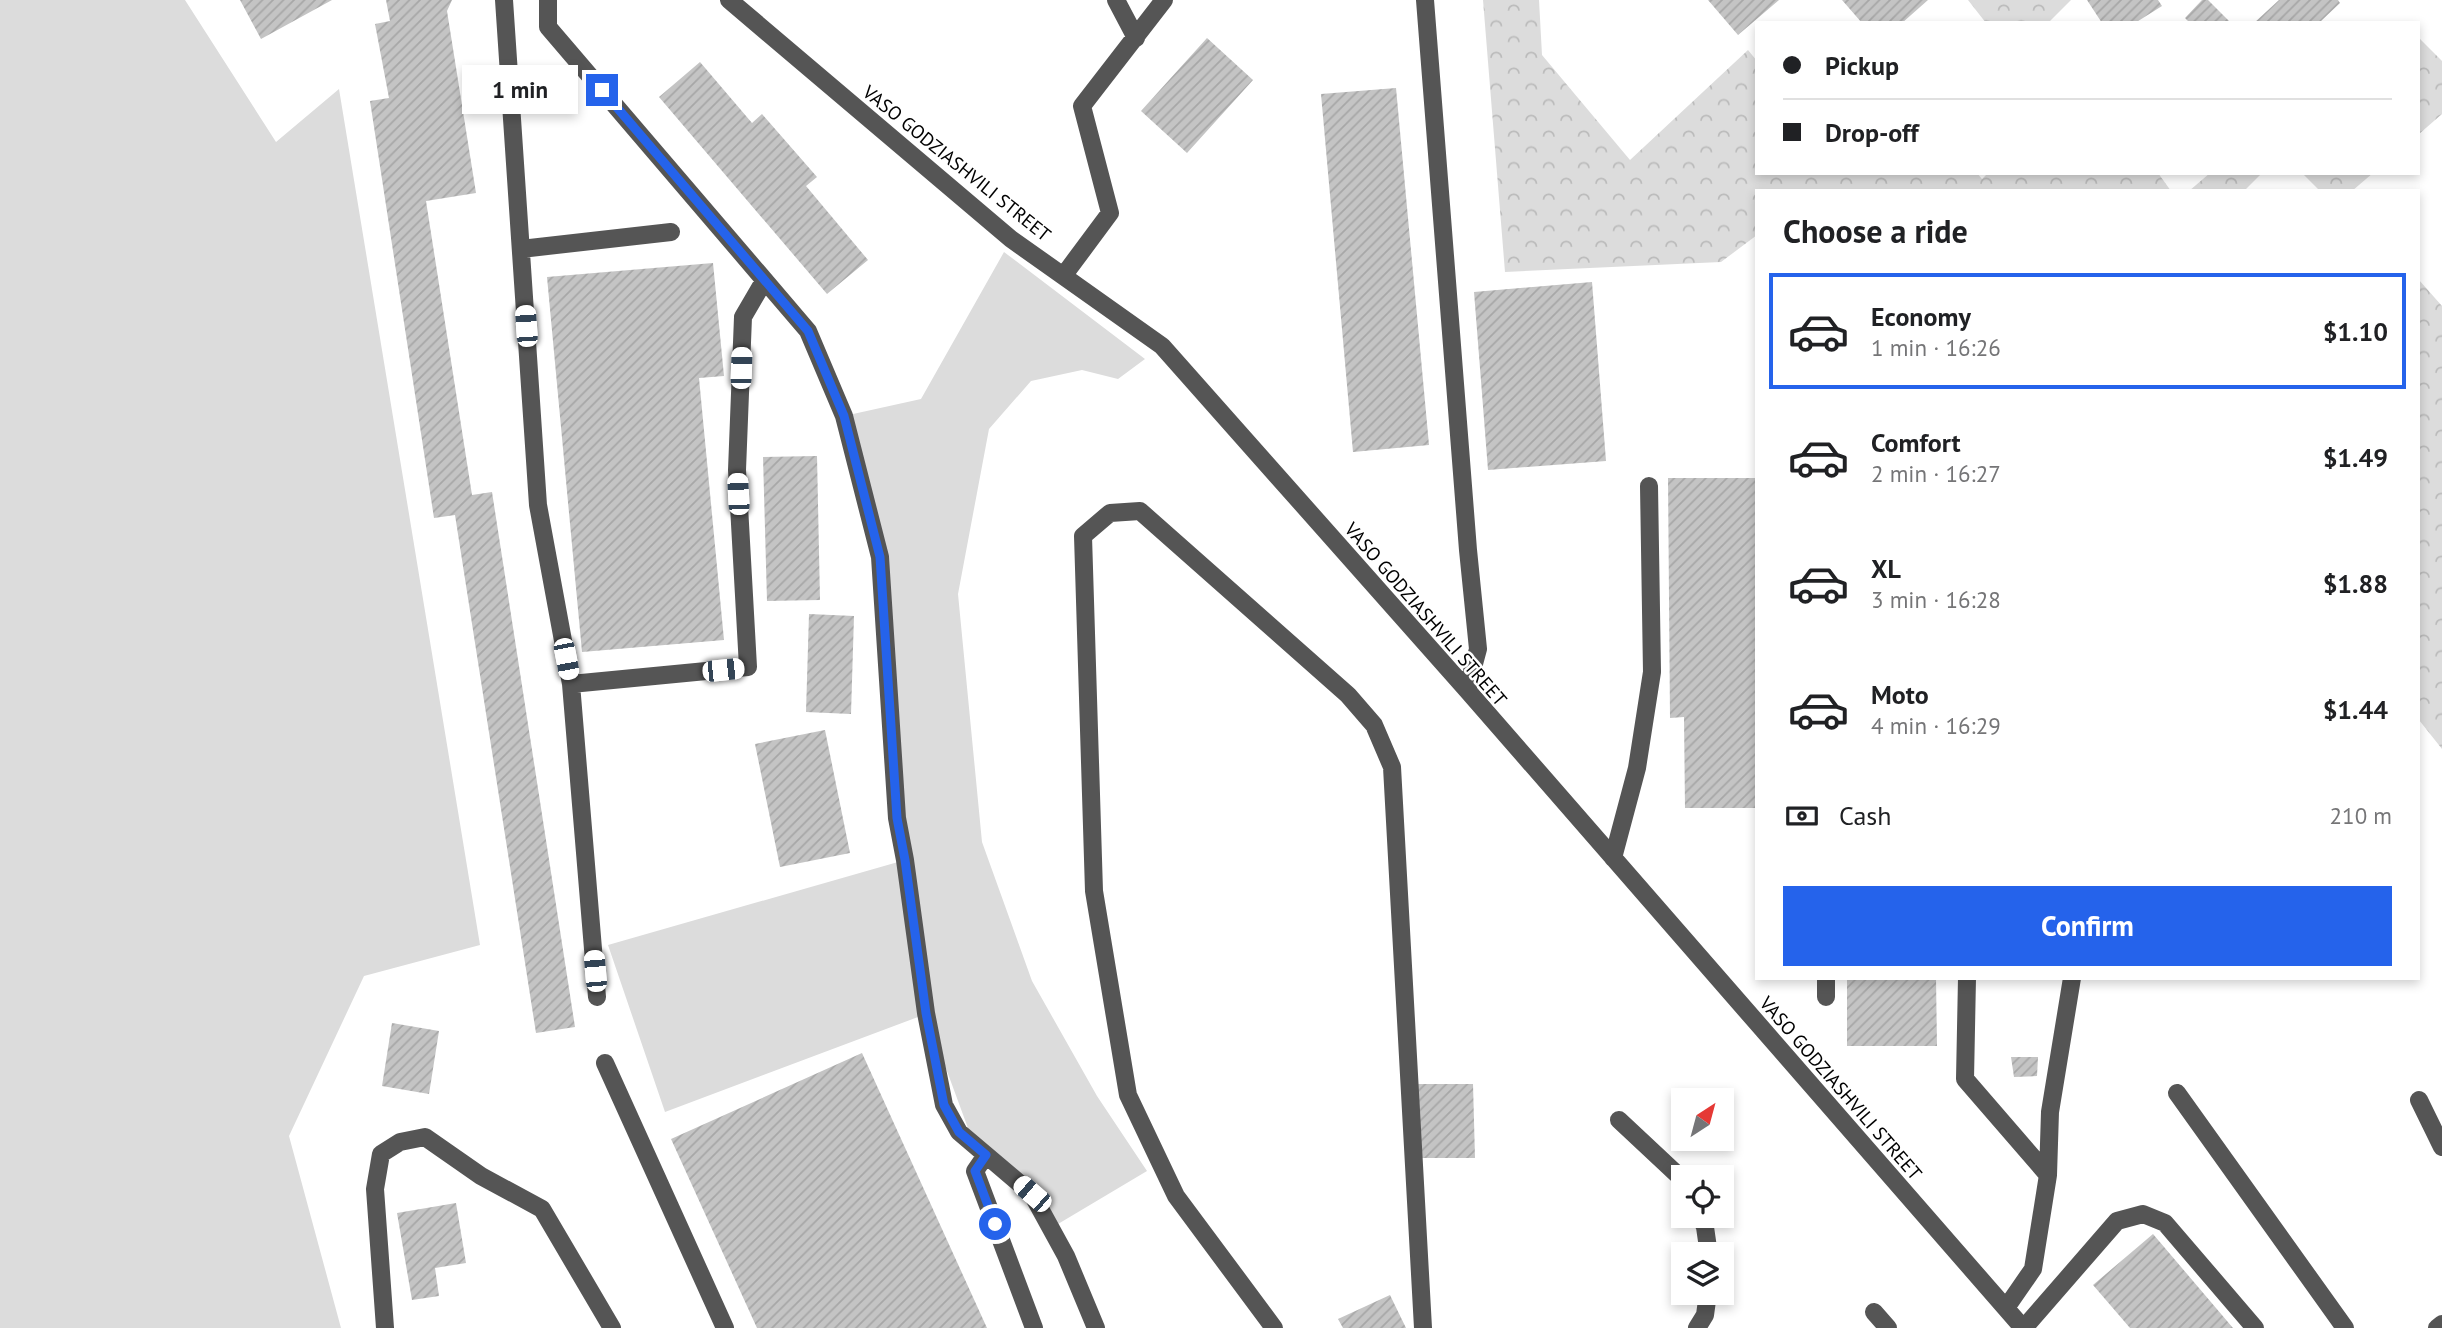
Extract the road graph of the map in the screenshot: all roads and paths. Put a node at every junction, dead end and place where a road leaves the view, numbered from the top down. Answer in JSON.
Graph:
{"nodes":[{"id":1,"x":504,"y":0,"type":"edge"},
{"id":2,"x":548,"y":0,"type":"edge"},
{"id":3,"x":729,"y":0,"type":"edge"},
{"id":4,"x":1116,"y":0,"type":"edge"},
{"id":5,"x":1164,"y":0,"type":"edge"},
{"id":6,"x":1425,"y":0,"type":"edge"},
{"id":7,"x":1136,"y":38,"type":"junction"},
{"id":8,"x":670,"y":232,"type":"dead end"},
{"id":9,"x":521,"y":249,"type":"junction"},
{"id":10,"x":1064,"y":275,"type":"junction"},
{"id":11,"x":764,"y":281,"type":"junction"},
{"id":12,"x":1649,"y":486,"type":"dead end"},
{"id":13,"x":571,"y":684,"type":"junction"},
{"id":14,"x":1467,"y":690,"type":"junction"},
{"id":15,"x":1612,"y":858,"type":"junction"},
{"id":16,"x":1826,"y":980,"type":"edge"},
{"id":17,"x":1967,"y":980,"type":"edge"},
{"id":18,"x":2072,"y":980,"type":"edge"},
{"id":19,"x":597,"y":997,"type":"dead end"},
{"id":20,"x":1826,"y":997,"type":"dead end"},
{"id":21,"x":605,"y":1063,"type":"dead end"},
{"id":22,"x":2177,"y":1093,"type":"dead end"},
{"id":23,"x":2419,"y":1100,"type":"dead end"},
{"id":24,"x":1619,"y":1120,"type":"dead end"},
{"id":25,"x":2442,"y":1147,"type":"edge"},
{"id":26,"x":986,"y":1155,"type":"junction"},
{"id":27,"x":1671,"y":1169,"type":"edge"},
{"id":28,"x":2048,"y":1175,"type":"junction"},
{"id":29,"x":1706,"y":1305,"type":"edge"},
{"id":30,"x":2006,"y":1308,"type":"junction"},
{"id":31,"x":1874,"y":1312,"type":"dead end"},
{"id":32,"x":2442,"y":1324,"type":"edge"},
{"id":33,"x":385,"y":1328,"type":"edge"},
{"id":34,"x":612,"y":1328,"type":"edge"},
{"id":35,"x":725,"y":1328,"type":"edge"},
{"id":36,"x":1034,"y":1328,"type":"edge"},
{"id":37,"x":1096,"y":1328,"type":"edge"},
{"id":38,"x":1274,"y":1328,"type":"edge"},
{"id":39,"x":1423,"y":1328,"type":"edge"},
{"id":40,"x":1697,"y":1328,"type":"edge"},
{"id":41,"x":1888,"y":1328,"type":"edge"},
{"id":42,"x":2023,"y":1328,"type":"edge"},
{"id":43,"x":2255,"y":1328,"type":"edge"},
{"id":44,"x":2344,"y":1328,"type":"edge"},
{"id":45,"x":2437,"y":1328,"type":"edge"}],
"edges":[{"from":1,"to":9,"type":"street"},
{"from":2,"to":11,"type":"street"},
{"from":3,"to":10,"type":"street","name":"VASO GODZIASHVILI STREET"},
{"from":4,"to":7,"type":"street"},
{"from":5,"to":7,"type":"street"},
{"from":6,"to":14,"type":"street"},
{"from":7,"to":10,"type":"street"},
{"from":8,"to":9,"type":"street"},
{"from":9,"to":13,"type":"street"},
{"from":10,"to":14,"type":"street","name":"VASO GODZIASHVILI STREET"},
{"from":11,"to":13,"type":"street"},
{"from":11,"to":26,"type":"street"},
{"from":12,"to":15,"type":"street"},
{"from":13,"to":19,"type":"street"},
{"from":14,"to":15,"type":"street","name":"VASO GODZIASHVILI STREET"},
{"from":15,"to":30,"type":"street","name":"VASO GODZIASHVILI STREET"},
{"from":16,"to":20,"type":"street"},
{"from":17,"to":28,"type":"street"},
{"from":18,"to":28,"type":"street"},
{"from":21,"to":35,"type":"street"},
{"from":22,"to":44,"type":"street"},
{"from":23,"to":25,"type":"street"},
{"from":24,"to":27,"type":"street"},
{"from":26,"to":36,"type":"street"},
{"from":26,"to":37,"type":"street"},
{"from":28,"to":30,"type":"street"},
{"from":29,"to":40,"type":"street"},
{"from":30,"to":42,"type":"street","name":"VASO GODZIASHVILI STREET"},
{"from":31,"to":41,"type":"street"},
{"from":32,"to":45,"type":"street"},
{"from":33,"to":34,"type":"street"},
{"from":38,"to":39,"type":"street"},
{"from":42,"to":43,"type":"street"}]}
